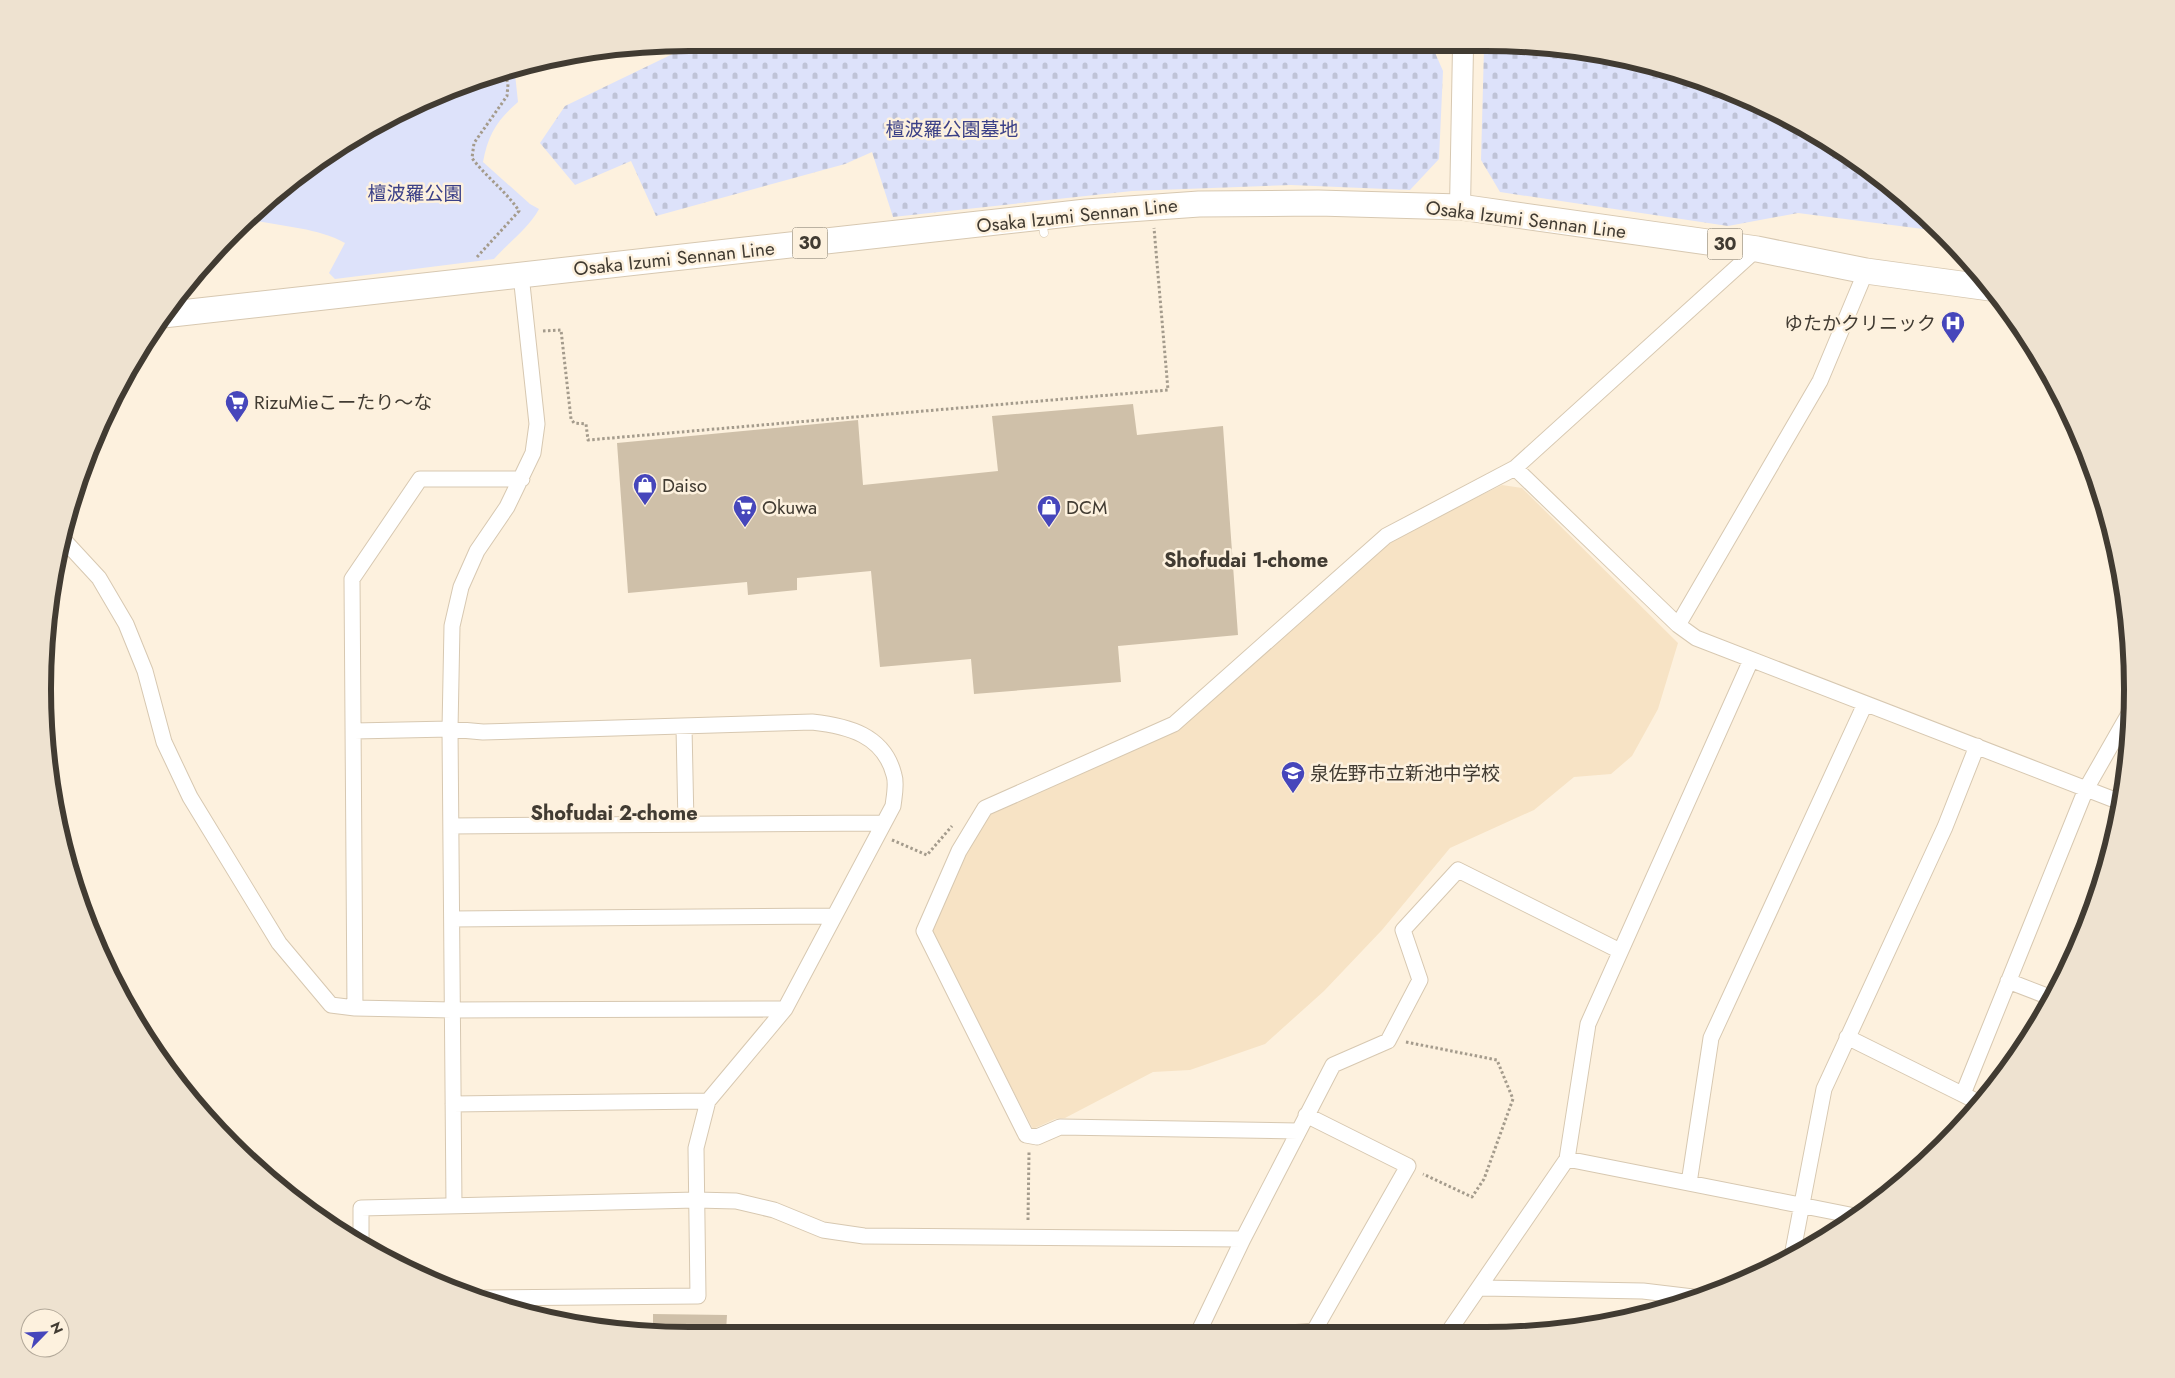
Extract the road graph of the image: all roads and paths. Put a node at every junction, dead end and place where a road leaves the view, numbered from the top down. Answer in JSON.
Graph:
{"nodes":[{"id":1,"x":1463,"y":51,"type":"edge"},
{"id":2,"x":506,"y":78,"type":"edge"},
{"id":3,"x":1152,"y":207,"type":"junction"},
{"id":4,"x":1460,"y":207,"type":"junction"},
{"id":5,"x":1757,"y":249,"type":"junction"},
{"id":6,"x":1866,"y":271,"type":"junction"},
{"id":7,"x":521,"y":275,"type":"junction"},
{"id":8,"x":476,"y":280,"type":"junction"},
{"id":9,"x":1980,"y":287,"type":"edge"},
{"id":10,"x":174,"y":314,"type":"edge"},
{"id":11,"x":527,"y":332,"type":"junction"},
{"id":12,"x":1515,"y":468,"type":"junction"},
{"id":13,"x":522,"y":479,"type":"junction"},
{"id":14,"x":68,"y":545,"type":"edge"},
{"id":15,"x":1678,"y":625,"type":"junction"},
{"id":16,"x":1751,"y":660,"type":"junction"},
{"id":17,"x":1865,"y":704,"type":"junction"},
{"id":18,"x":2122,"y":726,"type":"edge"},
{"id":19,"x":684,"y":727,"type":"junction"},
{"id":20,"x":450,"y":729,"type":"junction"},
{"id":21,"x":354,"y":731,"type":"junction"},
{"id":22,"x":1977,"y":746,"type":"junction"},
{"id":23,"x":2086,"y":789,"type":"junction"},
{"id":24,"x":2113,"y":799,"type":"edge"},
{"id":25,"x":686,"y":824,"type":"junction"},
{"id":26,"x":451,"y":826,"type":"junction"},
{"id":27,"x":881,"y":828,"type":"junction"},
{"id":28,"x":927,"y":856,"type":"dead end"},
{"id":29,"x":834,"y":916,"type":"junction"},
{"id":30,"x":452,"y":919,"type":"junction"},
{"id":31,"x":1620,"y":951,"type":"junction"},
{"id":32,"x":2008,"y":982,"type":"junction"},
{"id":33,"x":2045,"y":995,"type":"edge"},
{"id":34,"x":355,"y":1008,"type":"junction"},
{"id":35,"x":785,"y":1008,"type":"junction"},
{"id":36,"x":452,"y":1010,"type":"junction"},
{"id":37,"x":1847,"y":1037,"type":"junction"},
{"id":38,"x":1388,"y":1041,"type":"junction"},
{"id":39,"x":1963,"y":1094,"type":"junction"},
{"id":40,"x":1973,"y":1099,"type":"edge"},
{"id":41,"x":708,"y":1101,"type":"junction"},
{"id":42,"x":453,"y":1104,"type":"junction"},
{"id":43,"x":1306,"y":1115,"type":"junction"},
{"id":44,"x":1298,"y":1131,"type":"junction"},
{"id":45,"x":1029,"y":1136,"type":"junction"},
{"id":46,"x":1568,"y":1158,"type":"junction"},
{"id":47,"x":1408,"y":1166,"type":"junction"},
{"id":48,"x":1689,"y":1183,"type":"junction"},
{"id":49,"x":696,"y":1200,"type":"junction"},
{"id":50,"x":454,"y":1206,"type":"junction"},
{"id":51,"x":1800,"y":1206,"type":"junction"},
{"id":52,"x":1847,"y":1214,"type":"edge"},
{"id":53,"x":361,"y":1235,"type":"edge"},
{"id":54,"x":1028,"y":1238,"type":"junction"},
{"id":55,"x":1243,"y":1239,"type":"junction"},
{"id":56,"x":1793,"y":1247,"type":"edge"},
{"id":57,"x":1479,"y":1288,"type":"junction"},
{"id":58,"x":1682,"y":1296,"type":"edge"},
{"id":59,"x":500,"y":1298,"type":"edge"},
{"id":60,"x":1201,"y":1327,"type":"edge"},
{"id":61,"x":1317,"y":1327,"type":"edge"},
{"id":62,"x":1452,"y":1327,"type":"edge"}],
"edges":[{"from":1,"to":4,"type":"street"},
{"from":2,"to":8,"type":"path"},
{"from":3,"to":4,"type":"main road","name":"Osaka Izumi Sennan Line","number":"30"},
{"from":3,"to":7,"type":"main road","name":"Osaka Izumi Sennan Line","number":"30"},
{"from":3,"to":11,"type":"path"},
{"from":4,"to":5,"type":"main road","name":"Osaka Izumi Sennan Line","number":"30"},
{"from":5,"to":6,"type":"main road","name":"Osaka Izumi Sennan Line","number":"30"},
{"from":5,"to":12,"type":"street"},
{"from":6,"to":9,"type":"main road","name":"Osaka Izumi Sennan Line","number":"30"},
{"from":6,"to":15,"type":"street"},
{"from":7,"to":8,"type":"main road","name":"Osaka Izumi Sennan Line","number":"30"},
{"from":7,"to":11,"type":"street"},
{"from":8,"to":10,"type":"main road","name":"Osaka Izumi Sennan Line","number":"30"},
{"from":11,"to":13,"type":"street"},
{"from":12,"to":15,"type":"street"},
{"from":12,"to":45,"type":"street"},
{"from":13,"to":20,"type":"street"},
{"from":13,"to":21,"type":"street"},
{"from":14,"to":34,"type":"street"},
{"from":15,"to":16,"type":"street"},
{"from":16,"to":17,"type":"street"},
{"from":16,"to":31,"type":"street"},
{"from":17,"to":22,"type":"street"},
{"from":17,"to":48,"type":"street"},
{"from":18,"to":23,"type":"street"},
{"from":19,"to":20,"type":"street"},
{"from":19,"to":25,"type":"street"},
{"from":19,"to":27,"type":"street"},
{"from":20,"to":21,"type":"street"},
{"from":20,"to":26,"type":"street"},
{"from":21,"to":34,"type":"street"},
{"from":22,"to":23,"type":"street"},
{"from":22,"to":37,"type":"street"},
{"from":23,"to":24,"type":"street"},
{"from":23,"to":32,"type":"street"},
{"from":25,"to":26,"type":"street"},
{"from":25,"to":27,"type":"street"},
{"from":26,"to":30,"type":"street"},
{"from":27,"to":28,"type":"path"},
{"from":27,"to":29,"type":"street"},
{"from":29,"to":30,"type":"street"},
{"from":29,"to":35,"type":"street"},
{"from":30,"to":36,"type":"street"},
{"from":31,"to":38,"type":"street"},
{"from":31,"to":46,"type":"street"},
{"from":32,"to":33,"type":"street"},
{"from":32,"to":39,"type":"street"},
{"from":34,"to":36,"type":"street"},
{"from":35,"to":36,"type":"street"},
{"from":35,"to":41,"type":"street"},
{"from":36,"to":42,"type":"street"},
{"from":37,"to":39,"type":"street"},
{"from":37,"to":51,"type":"street"},
{"from":38,"to":43,"type":"street"},
{"from":38,"to":47,"type":"path"},
{"from":39,"to":40,"type":"street"},
{"from":41,"to":42,"type":"street"},
{"from":41,"to":49,"type":"street"},
{"from":42,"to":50,"type":"street"},
{"from":43,"to":44,"type":"street"},
{"from":43,"to":47,"type":"street"},
{"from":44,"to":45,"type":"street"},
{"from":44,"to":55,"type":"street"},
{"from":45,"to":54,"type":"path"},
{"from":46,"to":48,"type":"street"},
{"from":46,"to":57,"type":"street"},
{"from":47,"to":61,"type":"street"},
{"from":48,"to":51,"type":"street"},
{"from":49,"to":50,"type":"street"},
{"from":49,"to":54,"type":"street"},
{"from":49,"to":59,"type":"street"},
{"from":50,"to":53,"type":"street"},
{"from":51,"to":52,"type":"street"},
{"from":51,"to":56,"type":"street"},
{"from":54,"to":55,"type":"street"},
{"from":55,"to":60,"type":"street"},
{"from":57,"to":58,"type":"street"},
{"from":57,"to":62,"type":"street"}]}
